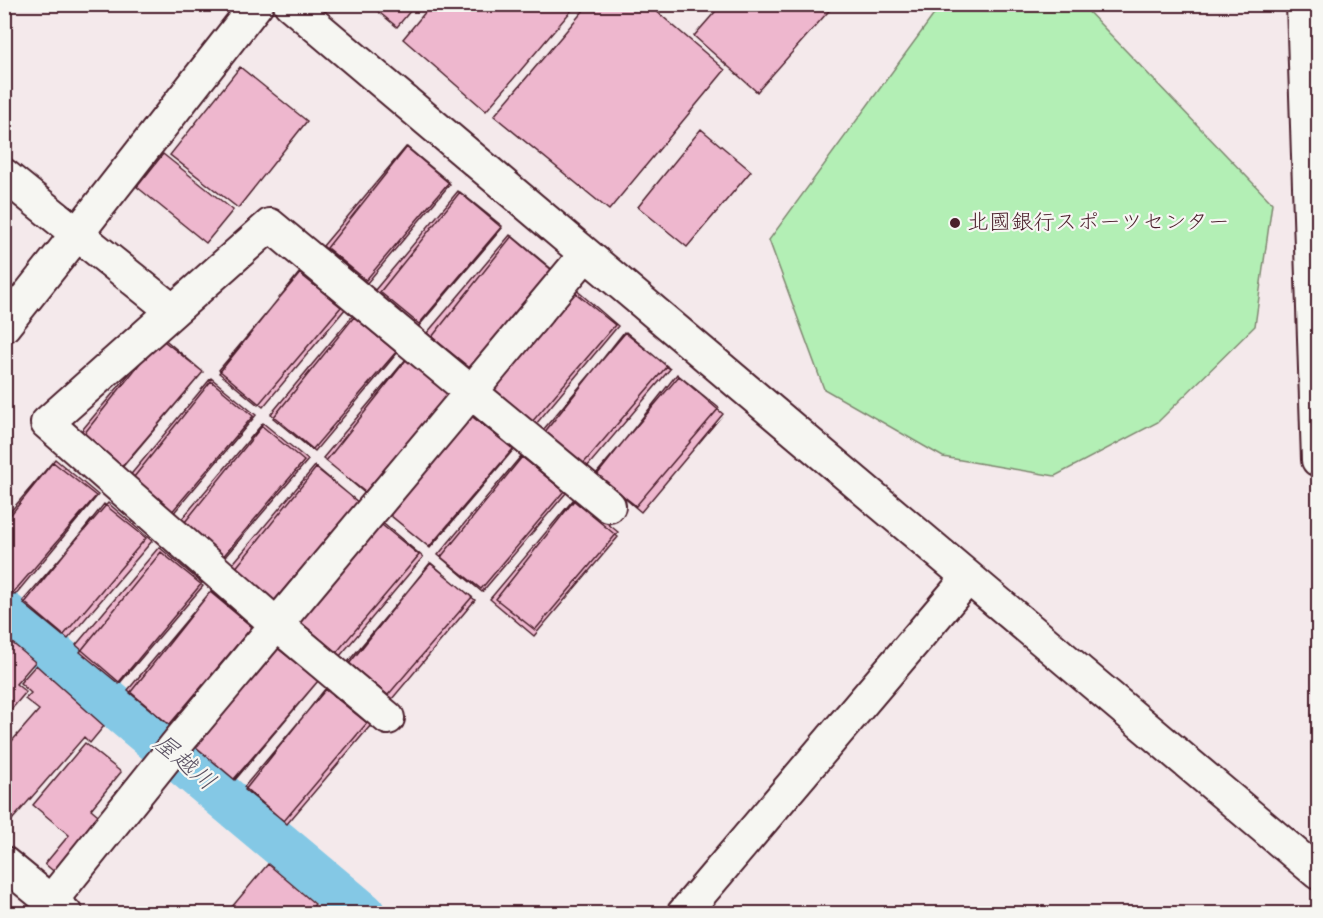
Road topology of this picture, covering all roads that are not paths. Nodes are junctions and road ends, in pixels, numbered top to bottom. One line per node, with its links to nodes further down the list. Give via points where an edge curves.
1 (258, 4): 5 (street)
2 (290, 4): 6 (street)
3 (1308, 11): 10 (street)
4 (10, 191): 5 (street)
5 (77, 234): 7 (street); 8 (street)
6 (585, 255): 9 (street); 13 (street)
7 (173, 311): 9 (street, via 270,225); 14 (street, via 47,423)
8 (4, 326)
9 (471, 392): 12 (street); 14 (street)
10 (1318, 448): 11 (street)
11 (1318, 460)
12 (609, 506)
13 (968, 578): 17 (street); 19 (street)
14 (276, 624): 15 (street); 18 (street)
15 (388, 718)
16 (4, 863): 18 (street)
17 (1318, 873)
18 (47, 906)
19 (683, 914)

